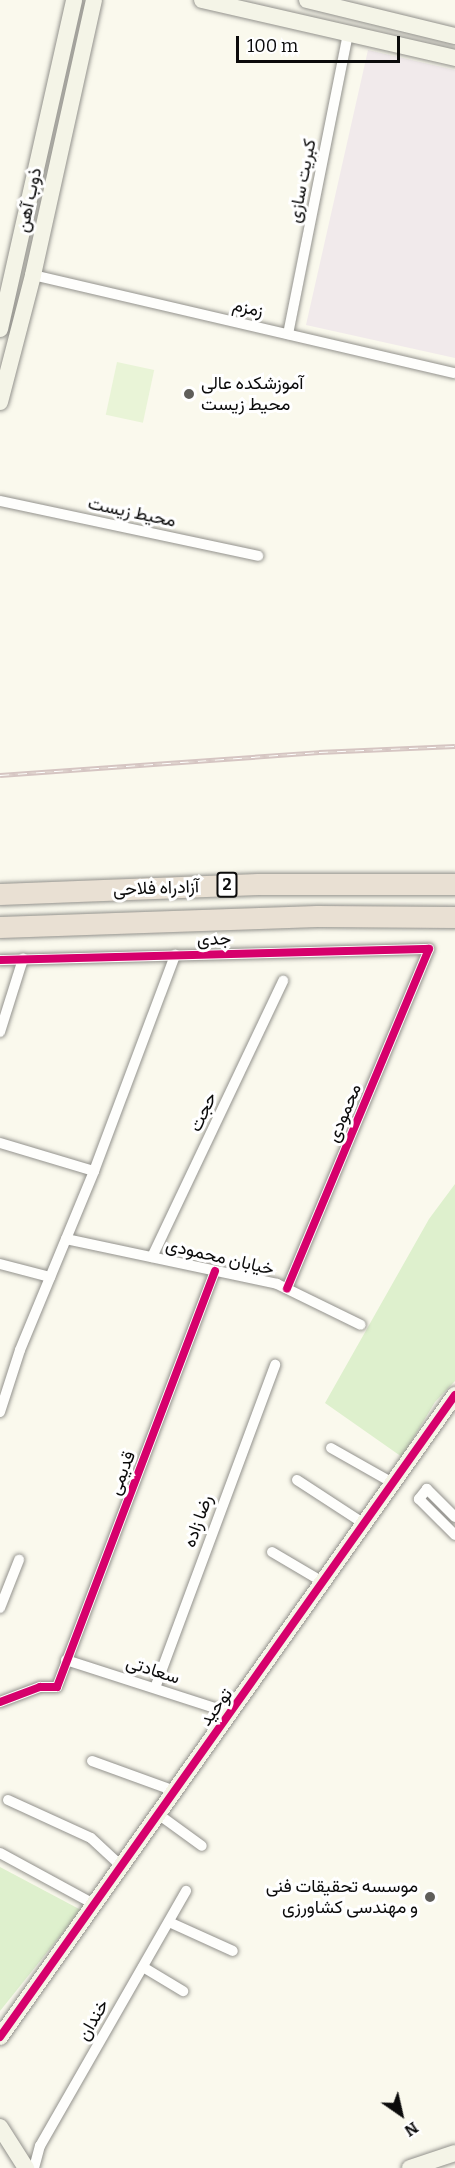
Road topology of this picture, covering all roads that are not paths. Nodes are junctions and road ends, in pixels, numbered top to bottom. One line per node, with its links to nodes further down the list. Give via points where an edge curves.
1 (202, 0): 5 (main road)
2 (300, 0): 5 (main road)
3 (308, 0): 7 (main road)
4 (86, 1): 9 (main road, ذوب آهن); 10 (main road, ذوب آهن)
5 (294, 20): 6 (main road)
6 (348, 34): 8 (main road); 12 (street, کبریت سازی)
7 (455, 36)
8 (455, 58)
9 (7, 271): 11 (main road, ذوب آهن)
10 (33, 275): 12 (street, زمزم); 14 (main road, ذوب آهن)
11 (0, 329)
12 (288, 334): 13 (street, زمزم)
13 (455, 373)
14 (0, 402)
15 (0, 501): 16 (street, محیط زیست)
16 (258, 556)
17 (455, 884): 18 (highway, آزادراه فلاحی / 2, via 258,884)
18 (0, 894)
19 (455, 917): 20 (highway, آزادراه فلاحی / 2, via 317,916)
20 (0, 927)
21 (429, 949): 22 (street, جدی); 34 (street, محمودی)
22 (175, 955): 23 (street, جدی); 28 (street)
23 (23, 959): 24 (street, جدی); 26 (street)
24 (0, 960)
25 (283, 981): 30 (street, حجت)
26 (0, 1032)
27 (0, 1143): 28 (street)
28 (94, 1171): 29 (street)
29 (66, 1239): 30 (street, خیابان محمودی); 33 (street)
30 (152, 1257): 32 (street, خیابان محمودی)
31 (0, 1263): 33 (street)
32 (215, 1271): 34 (street, خیابان محمودی); 49 (street, قدیمی)
33 (50, 1277): 38 (street)
34 (287, 1288): 35 (street, خیابان محمودی)
35 (361, 1325)
36 (275, 1365): 50 (street, رضا زاده)
37 (455, 1395): 41 (main road, توحید)
38 (0, 1412)
39 (331, 1448): 41 (street)
40 (297, 1480): 43 (street)
41 (391, 1482): 43 (main road, توحید)
42 (455, 1517): 44 (street, via 427,1489 419,1499)
43 (363, 1523): 47 (main road, توحید)
44 (455, 1535)
45 (272, 1552): 47 (street)
46 (19, 1560): 48 (street)
47 (323, 1582): 52 (main road, توحید)
48 (0, 1608)
49 (66, 1660): 50 (street, سعادتی); 51 (street, قدیمی, via 57,1687 40,1687)
50 (155, 1688): 52 (street, سعادتی)
51 (0, 1702)
52 (230, 1713): 54 (main road, توحید)
53 (92, 1761): 54 (street)
54 (175, 1791): 56 (main road, توحید)
55 (8, 1800): 59 (street, via 91,1838)
56 (158, 1814): 57 (street); 59 (main road, توحید)
57 (202, 1846)
58 (0, 1853): 61 (street)
59 (121, 1866): 61 (main road, توحید)
60 (186, 1891): 62 (street, خندان)
61 (94, 1904): 66 (main road, توحید)
62 (169, 1922): 63 (street); 64 (street, خندان)
63 (233, 1951)
64 (143, 1967): 65 (street); 70 (street, خندان, via 40,2146)
65 (183, 1991)
66 (0, 2037)
67 (0, 2127): 69 (main road)
68 (455, 2153): 71 (main road)
69 (26, 2168)
70 (34, 2168)
71 (410, 2168)

